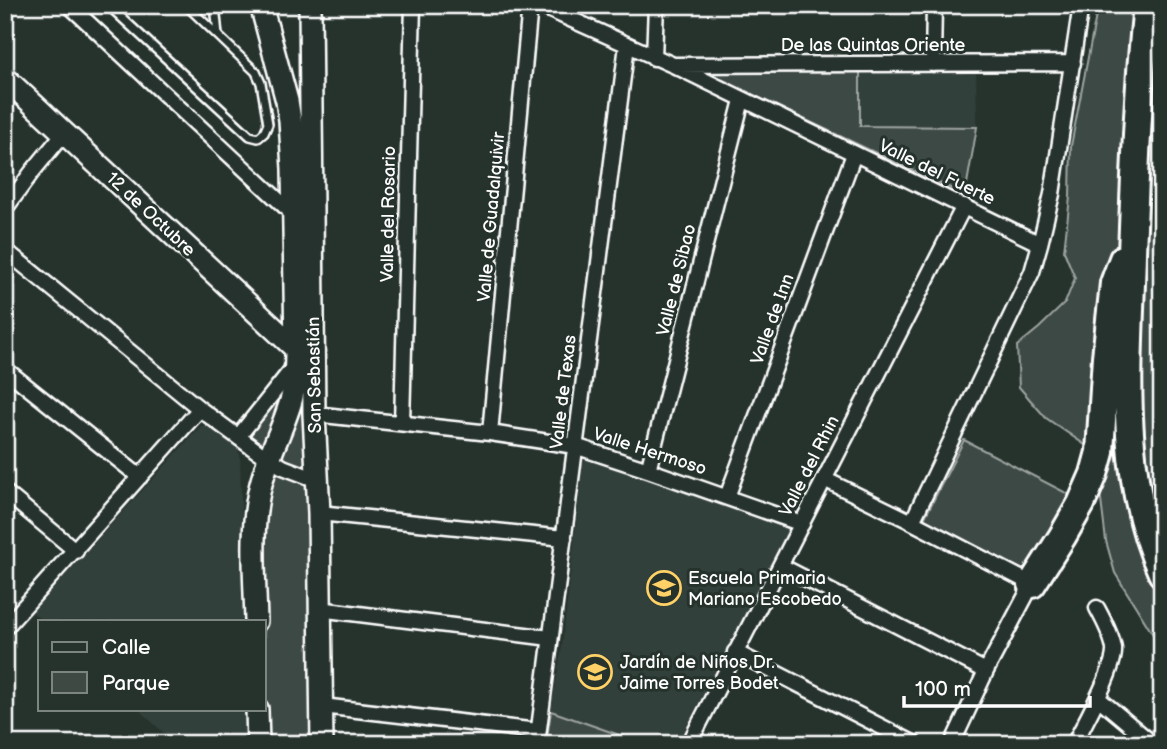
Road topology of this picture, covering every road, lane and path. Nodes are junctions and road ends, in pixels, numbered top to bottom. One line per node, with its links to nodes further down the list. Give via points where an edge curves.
1 (69, 5): 26 (street)
2 (108, 5): 14 (lane, via 250,136 258,138 268,124 261,83 256,72)
3 (186, 5): 14 (lane)
4 (215, 5): 14 (lane)
5 (261, 5): 26 (main road, San Sebastián, via 287,101)
6 (310, 5): 33 (main road, San Sebastián)
7 (413, 5): 34 (street, Valle del Rosario)
8 (530, 5): 35 (street, Valle de Guadalquivir)
9 (539, 5): 15 (street, Valle del Fuerte)
10 (656, 5): 16 (street)
11 (934, 5): 18 (street)
12 (1081, 5): 17 (street)
13 (1147, 5): 27 (highway)
14 (218, 35)
15 (626, 45): 16 (street, Valle del Fuerte); 37 (street, Valle de Texas)
16 (654, 58): 19 (street, Valle del Fuerte)
17 (1073, 62): 18 (street, De las Quintas Oriente); 28 (street)
18 (933, 64): 19 (street, De las Quintas Oriente)
19 (673, 65): 21 (street, Valle del Fuerte)
20 (5, 78): 22 (main road, 12 de Octubre)
21 (742, 100): 23 (street, Valle del Fuerte); 39 (street, Valle de Sibao)
22 (64, 133): 25 (street); 30 (main road, 12 de Octubre)
23 (854, 154): 24 (street, Valle del Fuerte); 44 (street, Valle de Inn)
24 (964, 206): 28 (street, Valle del Fuerte); 41 (street, Valle del Rhin)
25 (5, 209)
26 (293, 214): 30 (main road, San Sebastián)
27 (1133, 223): 51 (highway, via 1130,448 1143,523); 52 (highway, via 1114,283 1100,452 1094,474)
28 (1040, 244): 46 (street, via 1032,272)
29 (5, 250): 32 (street)
30 (296, 356): 36 (street); 38 (main road, San Sebastián, via 295,384)
31 (5, 369): 40 (street)
32 (200, 409): 36 (street); 40 (street)
33 (314, 414): 34 (street, Valle Hermoso); 42 (main road, San Sebastián)
34 (402, 423): 35 (street, Valle Hermoso)
35 (490, 433): 37 (street, Valle Hermoso)
36 (238, 437): 38 (street)
37 (575, 446): 39 (street, Valle Hermoso); 48 (street, Valle de Texas)
38 (269, 459): 42 (street); 55 (main road, San Sebastián, via 256,515)
39 (648, 470): 44 (street, Valle Hermoso)
40 (140, 477): 49 (street)
41 (824, 479): 46 (street); 47 (street, Valle del Rhin)
42 (317, 480): 45 (main road, San Sebastián)
43 (5, 492): 49 (street)
44 (727, 497): 47 (street, Valle Hermoso)
45 (319, 513): 48 (street); 54 (main road, San Sebastián)
46 (912, 522): 52 (street)
47 (802, 524): 50 (street, Valle del Rhin)
48 (564, 538): 57 (street, Valle de Texas)
49 (76, 551): 56 (street)
50 (780, 566): 58 (street, Valle del Rhin); 59 (street)
51 (1162, 573)
52 (1032, 584): 59 (street)
53 (1097, 608): 60 (street, via 1114,649)
54 (319, 609): 57 (street); 61 (main road, San Sebastián)
55 (256, 620)
56 (5, 628)
57 (550, 638): 63 (street, Valle de Texas)
58 (735, 652): 64 (street, Valle del Rhin); 67 (street)
59 (986, 671): 68 (street)
60 (1098, 698): 69 (street); 70 (street)
61 (322, 706): 63 (street); 66 (main road, San Sebastián)
62 (257, 710): 65 (main road)
63 (538, 737)
64 (695, 742)
65 (258, 744)
66 (322, 744)
67 (915, 744)
68 (952, 744)
69 (1074, 744)
70 (1153, 744)

